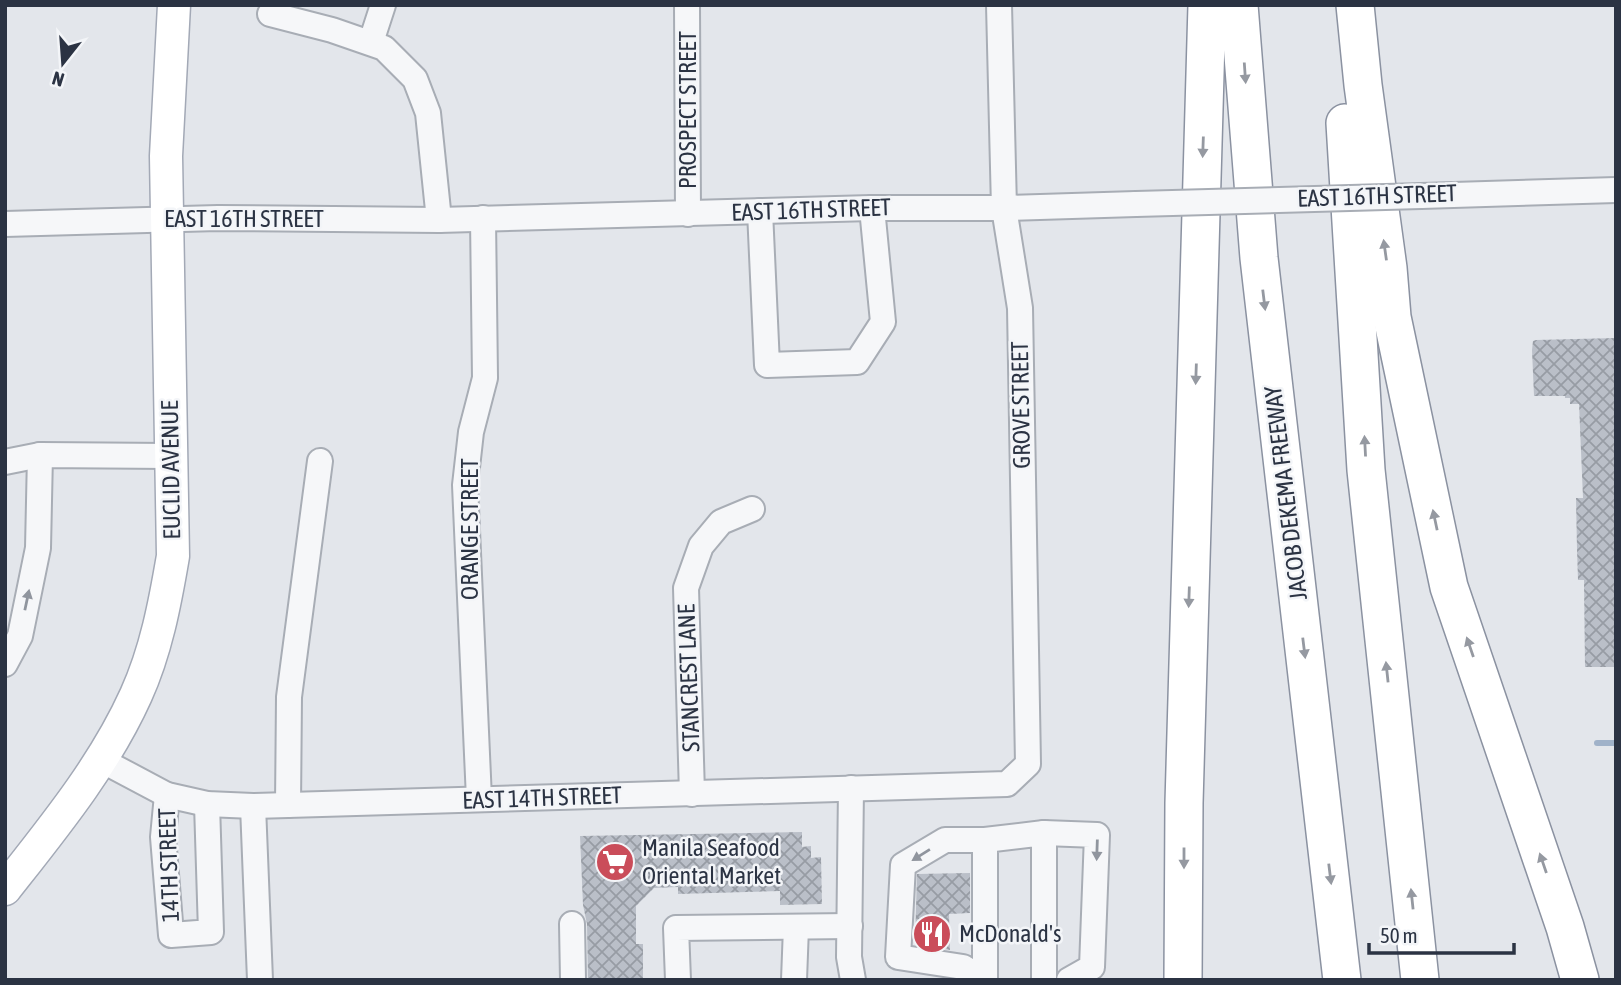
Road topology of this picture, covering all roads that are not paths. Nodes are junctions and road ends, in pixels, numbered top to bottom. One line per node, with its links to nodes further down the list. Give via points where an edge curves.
1 (174, 5): 17 (main road, EUCLID AVENUE, via 166,156)
2 (383, 5): 10 (street)
3 (687, 5): 15 (street, PROSPECT STREET)
4 (999, 5): 13 (street, GROVE STREET)
5 (1207, 5): 51 (highway, one-way to 51)
6 (1240, 5): 43 (highway, JACOB DEKEMA FREEWAY, one-way to 43, via 1259,258)
7 (1338, 5): 41 (highway, one-way to 7, via 1366,470)
8 (1355, 5): 52 (highway, one-way to 8, via 1449,587 1392,317)
9 (270, 14): 10 (street)
10 (371, 42): 18 (street, via 384,48 415,79 428,113)
11 (1616, 190): 13 (street, EAST 16TH STREET, bridge)
12 (872, 208): 13 (street, EAST 16TH STREET); 14 (street, EAST 16TH STREET); 14 (street, via 883,322 857,362 767,365)
13 (1004, 208): 27 (street, GROVE STREET, via 1020,308 1028,764 1007,784)
14 (760, 211): 15 (street, EAST 16TH STREET)
15 (688, 214): 16 (street, EAST 16TH STREET)
16 (483, 218): 18 (street, EAST 16TH STREET); 31 (street, ORANGE STREET, via 485,378 471,432 466,485)
17 (169, 219): 18 (street, EAST 16TH STREET); 19 (street, EAST 16TH STREET); 21 (main road, EUCLID AVENUE)
18 (439, 220)
19 (5, 224)
20 (40, 455): 21 (street); 23 (street); 25 (street, one-way to 20, via 20,636 38,548)
21 (170, 456): 26 (main road, EUCLID AVENUE, via 173,556 163,617 136,694)
22 (320, 461): 33 (street, via 289,697)
23 (5, 462)
24 (752, 509): 29 (street, STANCREST LANE, via 721,522 701,546 685,588)
25 (5, 664)
26 (101, 760): 30 (street, EAST 14TH STREET); 37 (main road, EUCLID AVENUE)
27 (993, 785): 28 (street, EAST 14TH STREET)
28 (851, 788): 29 (street, EAST 14TH STREET); 39 (street)
29 (692, 794): 31 (street, EAST 14TH STREET)
30 (167, 795): 32 (street, EAST 14TH STREET); 32 (street, 14TH STREET, via 163,837 171,935 211,932)
31 (479, 799): 33 (street, EAST 14TH STREET)
32 (207, 804): 34 (street, EAST 14TH STREET)
33 (288, 805): 34 (street, EAST 14TH STREET)
34 (253, 806): 44 (street)
35 (1044, 833): 36 (street); 49 (street); 50 (street, one-way to 50, via 1097,835 1092,967)
36 (985, 839): 42 (street); 42 (street, one-way to 42, via 946,839 903,866 898,957 963,967)
37 (5, 889)
38 (572, 925): 45 (street)
39 (850, 926): 40 (street); 48 (street)
40 (796, 927): 46 (street, via 676,928); 47 (street)
41 (1420, 973)
42 (984, 979)
43 (1342, 979)
44 (260, 980)
45 (573, 980)
46 (678, 980)
47 (794, 980)
48 (853, 980)
49 (1044, 980)
50 (1069, 980)
51 (1183, 980)
52 (1580, 980)

